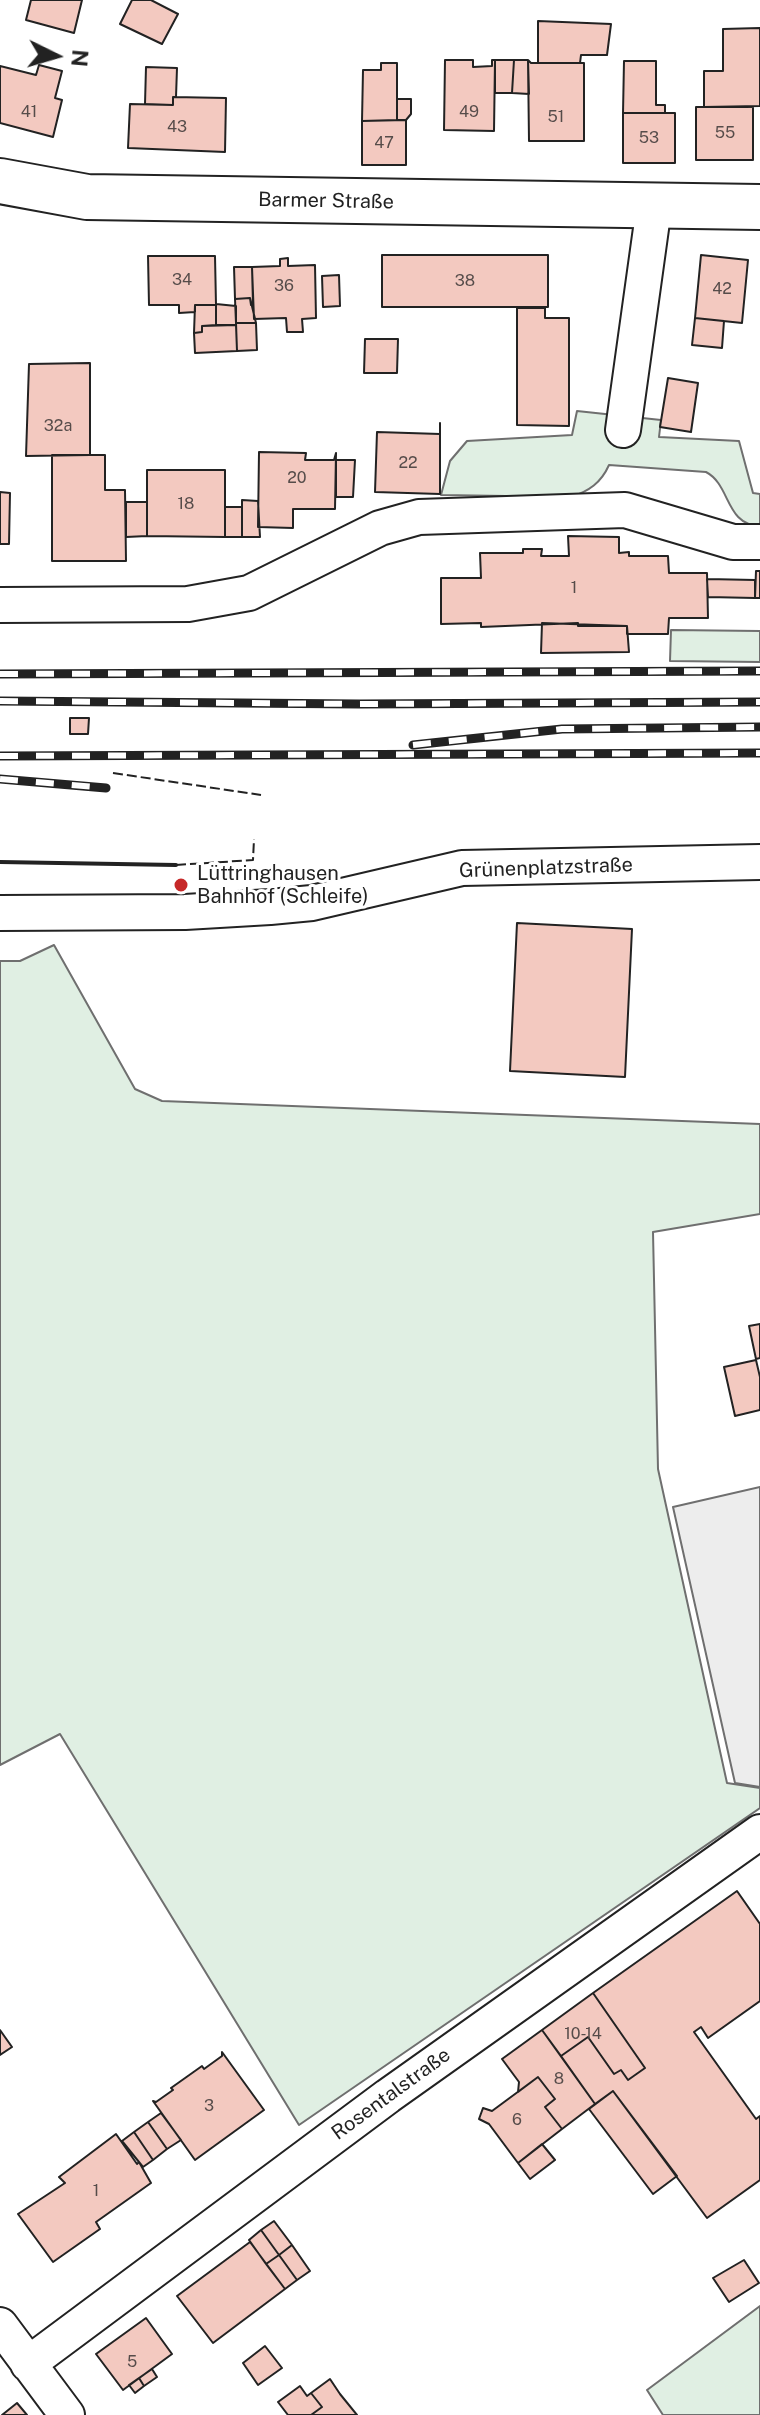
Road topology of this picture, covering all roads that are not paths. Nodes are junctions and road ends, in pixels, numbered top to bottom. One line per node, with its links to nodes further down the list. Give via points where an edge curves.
1 (0, 181): 2 (main road, Barmer Straße, via 87,197)
2 (654, 207): 3 (main road, Barmer Straße); 4 (street)
3 (760, 207)
4 (623, 430)
5 (760, 542): 6 (street, via 733,542 625,510 419,517 380,528 249,593 188,604)
6 (0, 605)
7 (760, 862): 8 (street, Grünenplatzstraße, via 462,868 312,903 185,912)
8 (0, 913)
9 (760, 1832): 11 (street, Rosentalstraße, via 388,2096)
10 (0, 2325): 11 (street)
11 (28, 2364): 12 (street)
12 (67, 2415)

